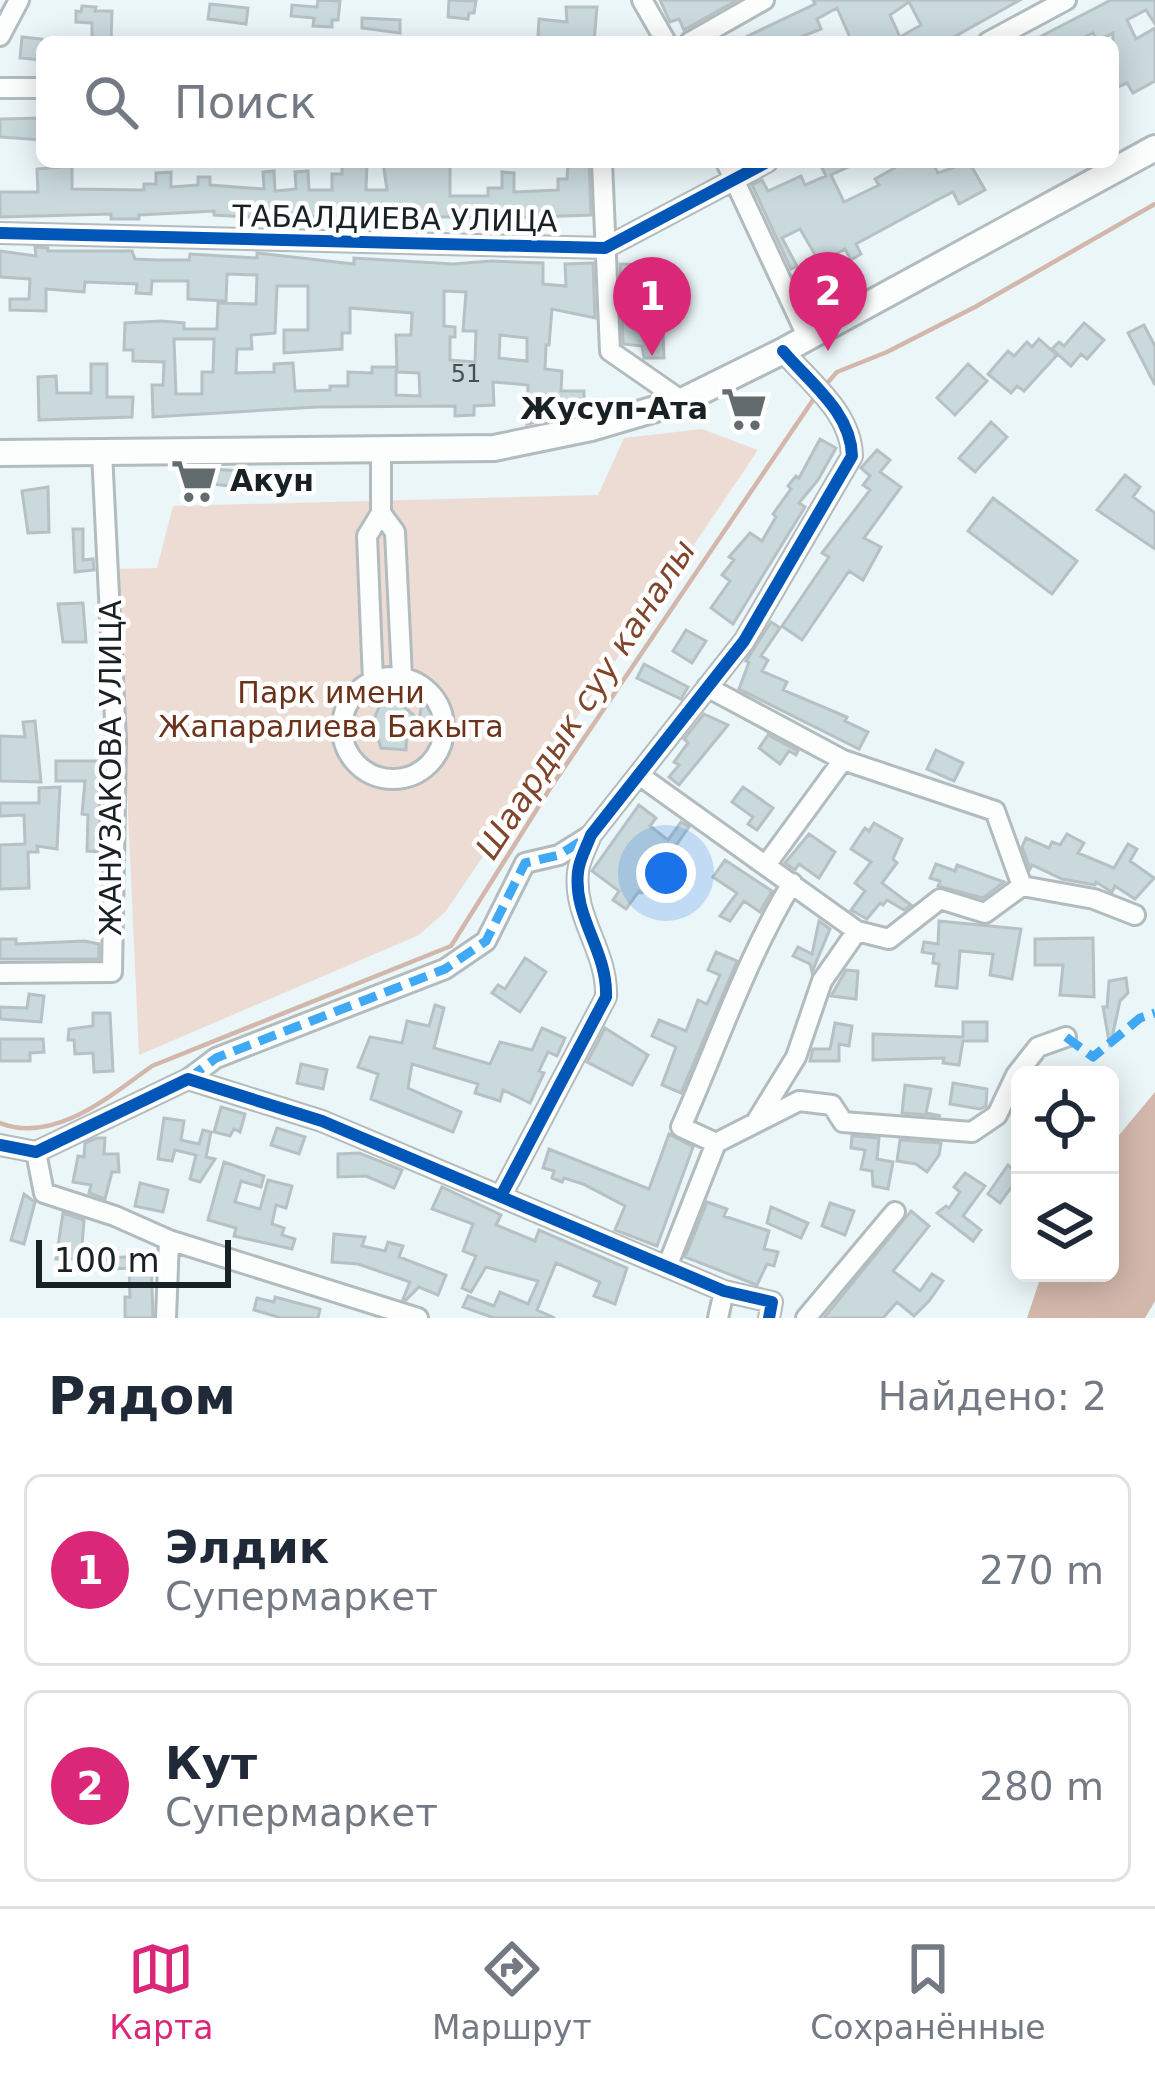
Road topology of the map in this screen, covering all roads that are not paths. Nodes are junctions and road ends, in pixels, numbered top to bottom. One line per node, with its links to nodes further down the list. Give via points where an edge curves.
1 (20, 0): 5 (street)
2 (642, 0): 6 (street)
3 (764, 0): 7 (street)
4 (1066, 0): 8 (street)
5 (0, 36)
6 (663, 36)
7 (701, 36)
8 (999, 36)
9 (0, 88): 10 (street)
10 (36, 88)
11 (1155, 148): 14 (main road)
12 (602, 168): 17 (street)
13 (1118, 168): 18 (main road)
14 (1119, 168)
15 (730, 171): 17 (street, ТАБАЛДИЕВА УЛИЦА); 18 (street)
16 (0, 233): 17 (street, ТАБАЛДИЕВА УЛИЦА)
17 (604, 248): 20 (street, via 610,350)
18 (808, 338): 19 (main road)
19 (783, 351): 20 (main road); 27 (street, via 851,438 852,456 744,641)
20 (682, 401): 21 (main road, via 494,448)
21 (381, 451): 22 (main road); 24 (street)
22 (102, 452): 23 (main road); 36 (street, ЖАНУЗАКОВА УЛИЦА, via 116,740 112,972)
23 (0, 453)
24 (381, 513): 25 (street, via 395,532); 26 (street, via 367,536)
25 (402, 677): 26 (street); 26 (street, via 428,690 445,730 426,768 399,780 358,766 343,742 350,699)
26 (373, 681)
27 (707, 687): 28 (street); 29 (street)
28 (844, 760): 31 (street); 33 (street, via 994,811)
29 (639, 775): 30 (street); 31 (street)
30 (591, 835): 38 (street, via 560,856 525,862 486,941 445,969 216,1058); 43 (street, via 578,871 583,918 607,971 605,997)
31 (766, 865): 32 (street)
32 (791, 883): 35 (street); 40 (street, via 758,938 681,1127)
33 (1022, 886): 34 (street); 35 (street, via 986,913 940,899 889,939)
34 (1135, 914)
35 (856, 932): 39 (street, via 822,981 796,1057)
36 (0, 973)
37 (1066, 1037): 39 (street, via 1038,1046 997,1115 972,1132 843,1122 832,1105 800,1101)
38 (188, 1079): 42 (street); 43 (street, via 322,1120)
39 (755, 1123): 40 (street)
40 (716, 1143): 46 (street)
41 (0, 1145): 42 (street)
42 (36, 1152): 45 (street, via 44,1193)
43 (502, 1194): 46 (street)
44 (896, 1212): 52 (street)
45 (169, 1240): 48 (street); 49 (street)
46 (667, 1267): 47 (street)
47 (724, 1291): 50 (street); 51 (street, via 772,1302)
48 (166, 1318)
49 (418, 1318)
50 (718, 1318)
51 (769, 1318)
52 (806, 1318)

